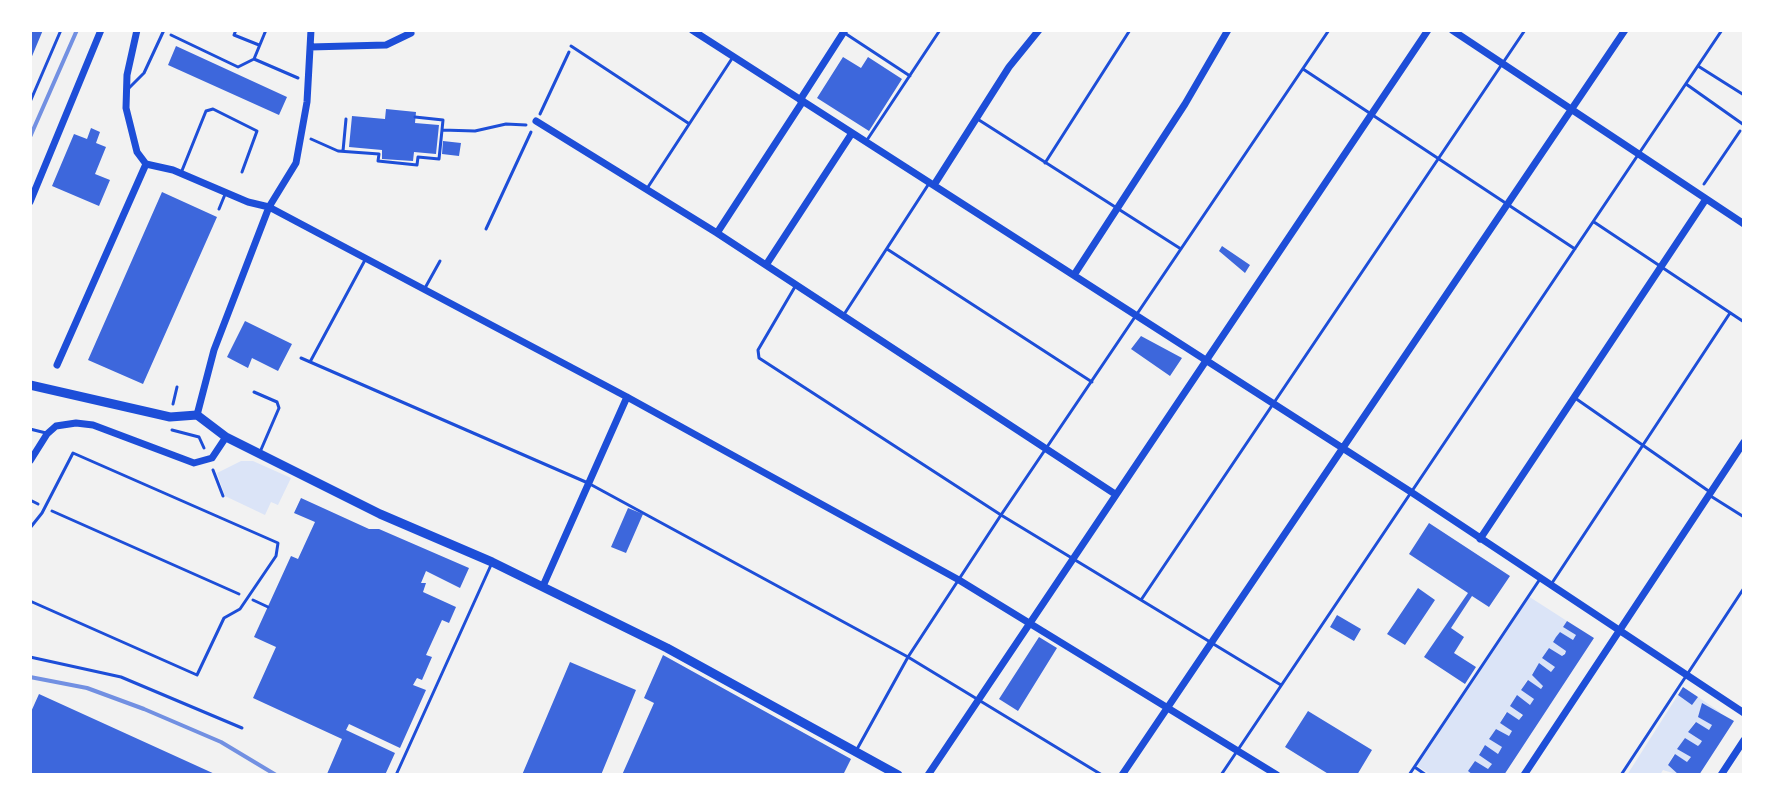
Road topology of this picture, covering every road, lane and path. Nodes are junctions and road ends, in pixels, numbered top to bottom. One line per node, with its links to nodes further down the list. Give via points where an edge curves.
1 (61, 30): 35 (lane)
2 (101, 30): 60 (street)
3 (137, 30): 32 (street)
4 (236, 30): 21 (path, via 234,35)
5 (266, 30): 21 (path)
6 (311, 30): 23 (street)
7 (692, 30): 24 (street)
8 (940, 30): 29 (lane)
9 (1039, 30): 40 (street)
10 (1130, 30): 51 (lane)
11 (1228, 30): 63 (street)
12 (1329, 30): 28 (lane)
13 (1428, 30): 37 (street)
14 (1452, 30): 26 (street)
15 (1525, 30): 26 (lane)
16 (1625, 30): 36 (street)
17 (1722, 30): 27 (lane)
18 (163, 31): 25 (path, via 238,67); 32 (lane, via 144,73)
19 (843, 31): 29 (lane); 34 (street)
20 (411, 33): 23 (street, via 386,45)
21 (259, 45): 25 (path)
22 (571, 46): 42 (lane)
23 (310, 47): 30 (street)
24 (733, 57): 34 (street); 42 (lane)
25 (254, 59): 30 (path)
26 (1503, 63): 36 (street); 50 (lane)
27 (1698, 66): 31 (lane); 33 (lane)
28 (1303, 69): 37 (lane); 69 (lane)
29 (910, 76): 47 (lane)
30 (308, 83): 46 (street)
31 (1686, 84): 43 (lane); 49 (lane)
32 (127, 91): 52 (street, via 131,132)
33 (1744, 95)
34 (801, 101): 45 (street); 67 (street)
35 (30, 102)
36 (1571, 110): 49 (street); 61 (street)
37 (1371, 115): 50 (lane); 83 (street)
38 (415, 117): 44 (path, via 443,120)
39 (346, 119): 48 (path)
40 (976, 119): 51 (lane); 55 (street)
41 (535, 124): 44 (path); 56 (street)
42 (689, 124): 56 (lane)
43 (1744, 125): 58 (path)
44 (442, 130): 48 (path, via 439,159 418,157 417,165)
45 (852, 133): 47 (street); 73 (street)
46 (300, 134): 48 (path); 62 (street, via 296,163)
47 (866, 142): 55 (street)
48 (343, 151)
49 (1638, 154): 58 (street); 65 (lane)
50 (1438, 159): 61 (lane); 91 (lane)
51 (1045, 163): 63 (lane)
52 (146, 164): 54 (street); 85 (street)
53 (242, 172): 54 (lane, via 257,131 213,109 206,111)
54 (181, 173): 57 (street)
55 (932, 184): 68 (lane); 75 (street)
56 (646, 190): 67 (street)
57 (226, 192): 62 (street); 64 (lane)
58 (1698, 194): 59 (street)
59 (1706, 199): 66 (street); 74 (street)
60 (30, 202)
61 (1506, 204): 70 (lane); 99 (street)
62 (269, 207): 71 (street); 92 (street, via 214,350)
63 (1117, 208): 69 (lane); 75 (street)
64 (219, 209)
65 (1593, 221): 70 (lane); 74 (lane)
66 (1744, 224)
67 (717, 233): 73 (street)
68 (887, 249): 79 (lane); 86 (lane)
69 (1181, 249): 80 (lane)
70 (1575, 249): 105 (lane)
71 (367, 256): 77 (street); 84 (lane)
72 (440, 261): 77 (lane)
73 (766, 265): 76 (street)
74 (1662, 268): 78 (lane); 90 (street)
75 (1074, 275): 80 (street)
76 (796, 285): 79 (street); 111 (lane, via 758,350 759,358)
77 (425, 288): 89 (street)
78 (1730, 313): 81 (lane); 98 (lane)
79 (843, 316): 100 (street)
80 (1137, 316): 83 (street); 86 (lane)
81 (1744, 322)
82 (301, 358): 84 (lane)
83 (1205, 360): 91 (street); 107 (street)
84 (310, 362): 104 (lane)
85 (57, 365)
86 (1092, 382): 100 (lane)
87 (30, 385): 92 (street, via 170,417)
88 (254, 392): 101 (lane, via 279,408)
89 (627, 397): 104 (street); 118 (street)
90 (1575, 398): 98 (lane); 114 (street)
91 (1273, 404): 99 (street); 123 (lane)
92 (197, 415): 96 (street)
93 (160, 427): 102 (path, via 199,437)
94 (30, 429): 95 (lane)
95 (47, 434): 102 (street, via 56,426 93,425 183,460); 103 (street)
96 (226, 437): 101 (street); 102 (street)
97 (1744, 442): 106 (street)
98 (1641, 446): 106 (lane); 119 (lane)
99 (1343, 449): 105 (street); 128 (street)
100 (1047, 450): 107 (street); 111 (lane)
101 (260, 452): 116 (street, via 380,514)
102 (209, 459): 108 (path)
103 (30, 461)
104 (588, 483): 120 (street); 130 (lane)
105 (1411, 492): 114 (street); 132 (lane)
106 (1710, 493): 112 (lane); 127 (street)
107 (1115, 494): 115 (street)
108 (223, 496)
109 (30, 500): 110 (path)
110 (45, 507): 113 (lane); 122 (path); 122 (lane, via 73,453 278,543 276,556)
111 (1001, 515): 115 (lane); 118 (lane)
112 (1744, 517)
113 (30, 528)
114 (1480, 539): 117 (street)
115 (1072, 558): 123 (lane); 126 (street)
116 (492, 562): 120 (street); 141 (lane)
117 (1540, 579): 119 (street); 140 (lane)
118 (959, 580): 126 (street); 130 (lane)
119 (1550, 585): 127 (street)
120 (543, 586): 139 (street)
121 (1744, 588): 131 (lane)
122 (247, 597): 124 (lane, via 235,614 224,618 201,672 192,675); 125 (path)
123 (1141, 600): 128 (lane)
124 (30, 601)
125 (268, 607)
126 (1029, 622): 133 (street); 134 (street)
127 (1619, 629): 131 (street); 150 (street)
128 (1213, 643): 132 (lane); 134 (street)
129 (30, 657): 136 (lane, via 121,677)
130 (908, 657): 133 (lane); 139 (lane)
131 (1687, 674): 135 (street); 151 (lane)
132 (1282, 686): 138 (lane)
133 (977, 699): 143 (street); 144 (lane)
134 (1169, 706): 138 (street); 145 (street)
135 (1744, 713)
136 (242, 728)
137 (1744, 740): 152 (street)
138 (1238, 750): 146 (lane); 147 (street)
139 (856, 751): 142 (street)
140 (1414, 767): 148 (lane); 149 (lane)
141 (396, 775)
142 (898, 775)
143 (928, 775)
144 (1102, 775)
145 (1122, 775)
146 (1221, 775)
147 (1277, 775)
148 (1409, 775)
149 (1426, 775)
150 (1524, 775)
151 (1621, 775)
152 (1721, 775)

